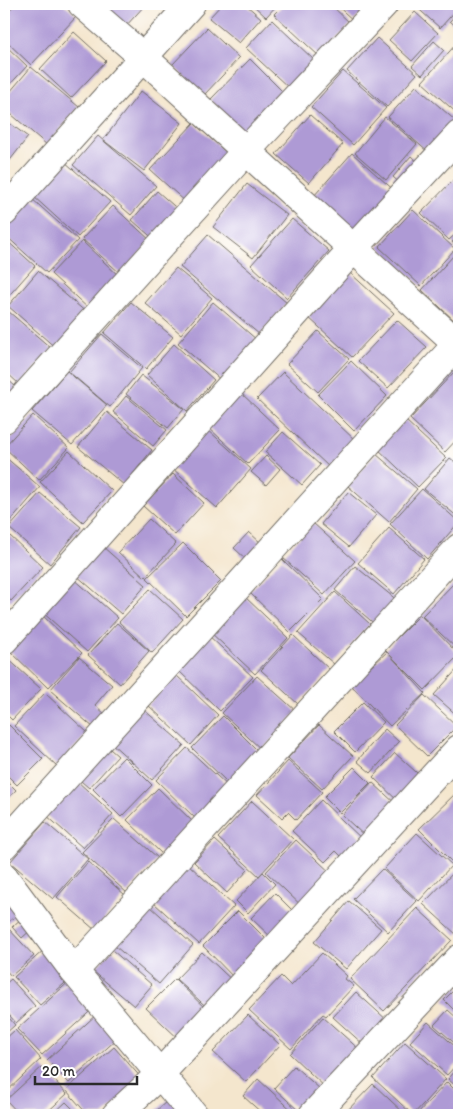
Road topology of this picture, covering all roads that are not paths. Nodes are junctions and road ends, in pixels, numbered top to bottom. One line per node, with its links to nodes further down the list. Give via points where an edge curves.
1 (82, 4): 4 (street)
2 (191, 4): 4 (street)
3 (384, 4): 6 (street)
4 (142, 56): 6 (street); 7 (street)
5 (459, 135): 8 (street)
6 (246, 151): 8 (street); 10 (street)
7 (4, 212)
8 (354, 248): 9 (street); 12 (street)
9 (459, 343): 14 (street)
10 (4, 419)
11 (459, 548): 17 (street)
12 (4, 640)
13 (459, 749): 18 (street)
14 (4, 845)
15 (4, 878): 17 (street)
16 (459, 959): 21 (street)
17 (74, 971): 18 (street)
18 (159, 1075): 19 (street); 20 (street)
19 (116, 1115)
20 (194, 1115)
21 (313, 1115)

